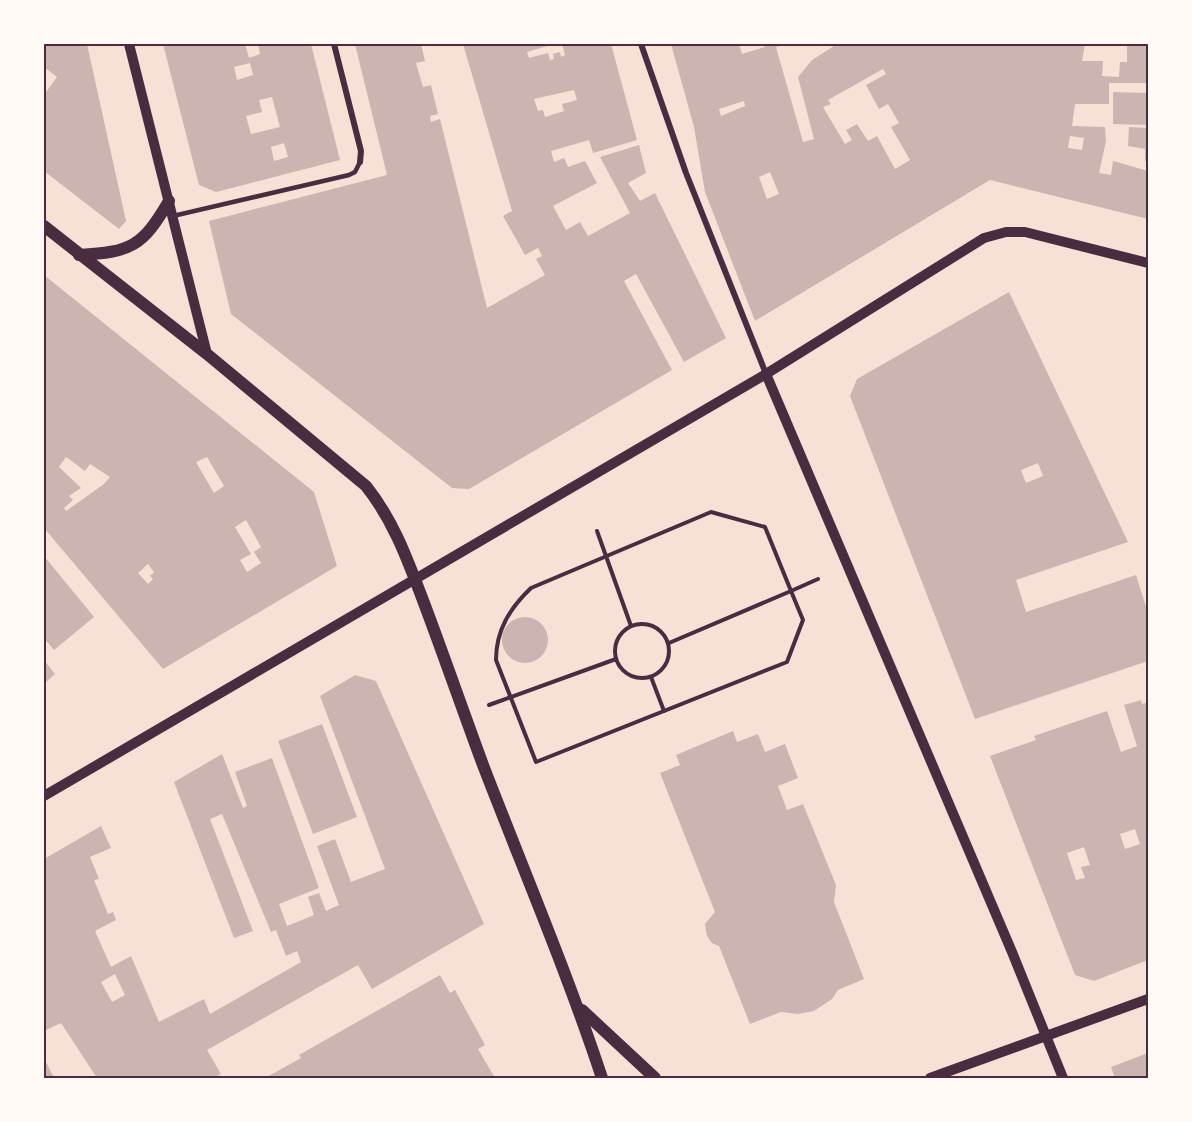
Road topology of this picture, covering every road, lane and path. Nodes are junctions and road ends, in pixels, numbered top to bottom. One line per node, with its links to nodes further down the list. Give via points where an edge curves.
1 (129, 44): 5 (street)
2 (334, 44): 4 (street, via 361,151)
3 (641, 44): 11 (street, via 686,173)
4 (360, 162): 6 (lane, via 349,175)
5 (169, 201): 6 (street); 8 (main road, via 147,234 131,247)
6 (173, 216): 10 (street)
7 (44, 226): 8 (main road)
8 (79, 255): 10 (main road)
9 (1149, 263): 11 (street, via 1024,232 984,238)
10 (207, 354): 14 (main road, via 366,486 397,532)
11 (766, 374): 14 (street); 27 (street)
12 (597, 531): 13 (path)
13 (607, 556): 16 (path, via 711,512 765,526); 17 (path); 21 (path, via 531,588 518,600 496,642 496,660)
14 (415, 578): 24 (street); 26 (main road, via 483,765)
15 (818, 579): 16 (path)
16 (791, 591): 18 (path); 23 (path, via 803,620 787,662)
17 (631, 626): 18 (path, via 651,625); 19 (path, via 616,642)
18 (669, 643): 20 (path, via 667,664)
19 (616, 659): 20 (path, via 630,675); 21 (path)
20 (651, 677): 23 (path)
21 (510, 697): 22 (path); 23 (path, via 536,762)
22 (488, 705)
23 (664, 711)
24 (44, 796)
25 (1149, 999): 27 (street)
26 (579, 1007): 28 (main road); 29 (main road)
27 (1047, 1037): 30 (street); 31 (street)
28 (602, 1078)
29 (655, 1078)
30 (930, 1078)
31 (1063, 1078)

